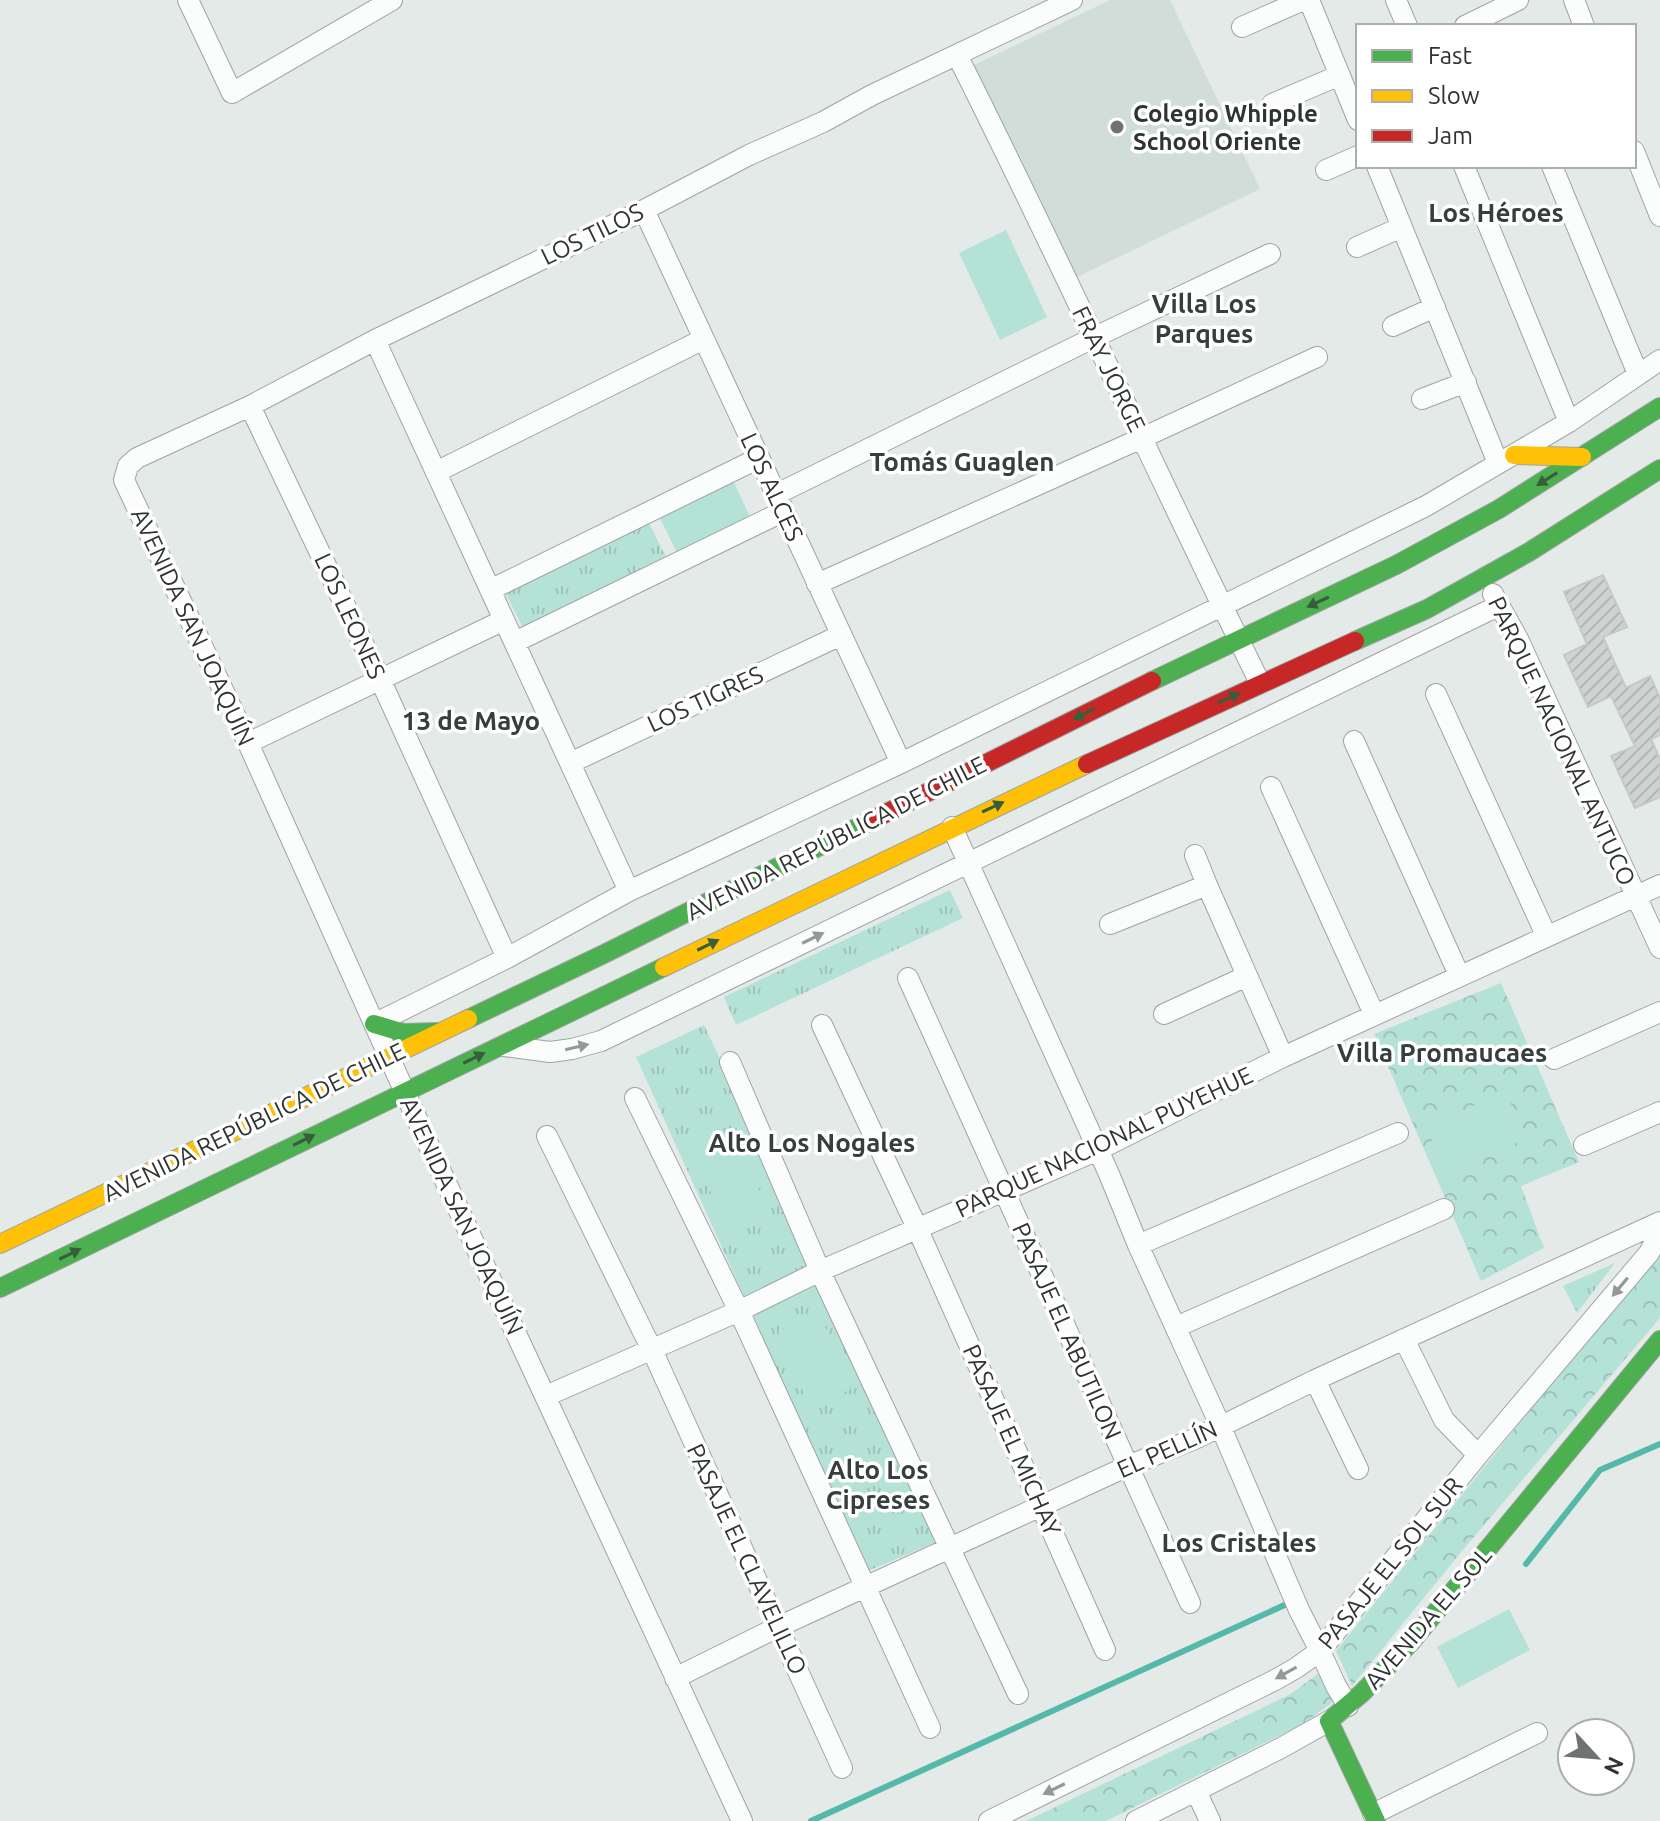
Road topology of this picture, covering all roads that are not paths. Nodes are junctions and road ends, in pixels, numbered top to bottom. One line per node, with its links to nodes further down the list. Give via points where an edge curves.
1 (188, 0): 2 (street, via 232,93)
2 (392, 0)
3 (1072, 0): 14 (street, LOS TILOS)
4 (1303, 0): 13 (street)
5 (1309, 0): 15 (street)
6 (1396, 0): 10 (street)
7 (1518, 0): 9 (street)
8 (1574, 0): 12 (street)
9 (1489, 13): 11 (street)
10 (1406, 24)
11 (1469, 24)
12 (1583, 24)
13 (1242, 27)
14 (957, 55): 24 (street, LOS TILOS); 31 (street, FRAY JORGE)
15 (1347, 79): 16 (street); 17 (street)
16 (1272, 104)
17 (1356, 113)
18 (1636, 156): 25 (street)
19 (1356, 157): 23 (street)
20 (1378, 168): 26 (street)
21 (1465, 168): 41 (street)
22 (1553, 168): 36 (street)
23 (1326, 170)
24 (644, 210): 32 (street, LOS ALCES); 33 (street, LOS TILOS)
25 (1660, 216)
26 (1402, 227): 27 (street); 29 (street)
27 (1357, 247)
28 (1270, 254): 31 (street)
29 (1435, 307): 30 (street); 37 (street)
30 (1393, 326)
31 (1093, 338): 42 (street, FRAY JORGE); 49 (street)
32 (704, 339): 44 (street, LOS ALCES); 47 (street)
33 (375, 340): 39 (street, LOS TILOS); 47 (street)
34 (1317, 357): 42 (street)
35 (1660, 360): 36 (street, AVENIDA REPÚBLICA DE CHILE)
36 (1638, 374): 41 (street, AVENIDA REPÚBLICA DE CHILE)
37 (1466, 382): 38 (street); 45 (street)
38 (1422, 399)
39 (250, 406): 48 (street, LOS TILOS, via 137,458); 59 (street, LOS LEONES)
40 (1660, 407): 43 (main road, AVENIDA REPÚBLICA DE CHILE)
41 (1569, 422): 45 (street, AVENIDA REPÚBLICA DE CHILE)
42 (1142, 438): 51 (street); 54 (street, FRAY JORGE)
43 (1582, 457): 45 (main road); 57 (main road, AVENIDA REPÚBLICA DE CHILE, one-way to 57, via 1396,565)
44 (759, 458): 49 (street, LOS ALCES); 52 (street)
45 (1506, 459): 54 (street, AVENIDA REPÚBLICA DE CHILE, via 1426,506)
46 (1660, 469): 50 (main road, AVENIDA REPÚBLICA DE CHILE)
47 (436, 472): 52 (street)
48 (124, 480): 63 (street, AVENIDA SAN JOAQUÍN)
49 (780, 503): 51 (street, LOS ALCES); 58 (street)
50 (1485, 577): 53 (street, PARQUE NACIONAL ANTUCO); 60 (main road, AVENIDA REPÚBLICA DE CHILE, via 1427,609)
51 (817, 584): 56 (street, LOS ALCES)
52 (490, 590): 55 (street)
53 (1498, 606): 69 (street); 73 (street, PARQUE NACIONAL ANTUCO)
54 (1222, 607): 57 (street, FRAY JORGE); 65 (street, AVENIDA REPÚBLICA DE CHILE)
55 (504, 620): 58 (street); 59 (street)
56 (841, 635): 64 (street, LOS TIGRES); 65 (street, LOS ALCES)
57 (1238, 640): 60 (street, FRAY JORGE); 86 (main road, AVENIDA REPÚBLICA DE CHILE, one-way to 86)
58 (515, 642): 64 (street)
59 (380, 679): 63 (street); 77 (street, LOS LEONES)
60 (1260, 683): 67 (main road, AVENIDA REPÚBLICA DE CHILE, one-way to 60)
61 (1436, 694): 75 (street)
62 (1354, 741): 78 (street)
63 (248, 743): 84 (street, AVENIDA SAN JOAQUÍN)
64 (570, 763): 72 (street)
65 (901, 763): 72 (street, AVENIDA REPÚBLICA DE CHILE)
66 (1271, 787): 83 (street)
67 (952, 827): 69 (street); 87 (main road, AVENIDA REPÚBLICA DE CHILE, one-way to 67)
68 (1195, 855): 70 (street)
69 (968, 864): 87 (street, one-way to 69, via 550,1052 601,1041); 98 (street)
70 (1207, 885): 74 (street); 79 (street)
71 (1660, 885): 73 (street, PARQUE NACIONAL PUYEHUE)
72 (629, 891): 77 (street, AVENIDA REPÚBLICA DE CHILE)
73 (1635, 895): 75 (street, PARQUE NACIONAL PUYEHUE); 76 (street, PARQUE NACIONAL ANTUCO)
74 (1110, 924)
75 (1546, 935): 78 (street, PARQUE NACIONAL PUYEHUE)
76 (1660, 948)
77 (507, 958): 84 (street, AVENIDA REPÚBLICA DE CHILE)
78 (1459, 975): 83 (street, PARQUE NACIONAL PUYEHUE)
79 (1247, 976): 82 (street); 89 (street)
80 (908, 978): 99 (street, PASAJE EL ABUTILON)
81 (1660, 1012): 90 (street)
82 (1164, 1014)
83 (1374, 1014): 89 (street, PARQUE NACIONAL PUYEHUE)
84 (374, 1024): 86 (main road, via 404,1033); 88 (street, AVENIDA SAN JOAQUÍN)
85 (822, 1025): 102 (street, PASAJE EL MICHAY)
86 (444, 1031): 88 (main road, AVENIDA REPÚBLICA DE CHILE)
87 (500, 1045): 92 (main road, AVENIDA REPÚBLICA DE CHILE, one-way to 87)
88 (390, 1057): 92 (street, AVENIDA SAN JOAQUÍN); 103 (main road, AVENIDA REPÚBLICA DE CHILE)
89 (1283, 1057): 98 (street, PARQUE NACIONAL PUYEHUE)
90 (1554, 1059)
91 (730, 1062): 105 (street)
92 (404, 1092): 106 (main road, AVENIDA REPÚBLICA DE CHILE, one-way to 92); 113 (street, AVENIDA SAN JOAQUÍN)
93 (635, 1098): 107 (street)
94 (1660, 1112): 97 (street)
95 (1398, 1133): 104 (street)
96 (547, 1136): 111 (street, PASAJE EL CLAVELILLO)
97 (1584, 1145)
98 (1098, 1150): 99 (street, PARQUE NACIONAL PUYEHUE); 104 (street)
99 (1004, 1191): 102 (street, PARQUE NACIONAL PUYEHUE); 116 (street, PASAJE EL ABUTILON)
100 (1444, 1209): 108 (street)
101 (1660, 1222): 109 (street, EL PELLÍN); 115 (street, PASAJE EL SOL SUR, one-way to 115, via 1649,1253)
102 (918, 1230): 105 (street, PARQUE NACIONAL PUYEHUE); 118 (street, PASAJE EL MICHAY)
103 (0, 1244)
104 (1138, 1245): 108 (street)
105 (820, 1271): 107 (street, PARQUE NACIONAL PUYEHUE); 119 (street)
106 (0, 1288)
107 (739, 1311): 111 (street, PARQUE NACIONAL PUYEHUE); 120 (street)
108 (1176, 1327): 114 (street)
109 (1404, 1339): 112 (street, EL PELLÍN); 115 (street, via 1444,1420)
110 (1660, 1340): 127 (main road, AVENIDA EL SOL, via 1434,1616)
111 (652, 1350): 113 (street, PARQUE NACIONAL PUYEHUE); 122 (street, PASAJE EL CLAVELILLO)
112 (1315, 1380): 114 (street, EL PELLÍN); 117 (street)
113 (546, 1396): 125 (street, AVENIDA SAN JOAQUÍN)
114 (1220, 1425): 116 (street, EL PELLÍN); 124 (street)
115 (1478, 1455): 124 (street, PASAJE EL SOL SUR)
116 (1128, 1466): 118 (street, EL PELLÍN); 121 (street, PASAJE EL ABUTILON)
117 (1358, 1469)
118 (1041, 1506): 119 (street, EL PELLÍN); 123 (street, PASAJE EL MICHAY)
119 (950, 1548): 120 (street, EL PELLÍN); 126 (street)
120 (866, 1586): 122 (street, EL PELLÍN); 129 (street)
121 (1190, 1603)
122 (778, 1627): 125 (street, EL PELLÍN); 131 (street, PASAJE EL CLAVELILLO)
123 (1105, 1650)
124 (1320, 1651): 127 (street); 135 (street, PASAJE EL SOL SUR, one-way to 135, via 1275,1680)
125 (675, 1678): 134 (street, AVENIDA SAN JOAQUÍN)
126 (1018, 1694)
127 (1348, 1706): 128 (main road, AVENIDA EL SOL)
128 (1329, 1721): 132 (street, AVENIDA EL SOL); 133 (main road)
129 (930, 1728)
130 (1537, 1733): 133 (street)
131 (842, 1768)
132 (1196, 1791): 136 (street, AVENIDA EL SOL); 137 (street)
133 (1374, 1818)
134 (742, 1821)
135 (989, 1821)
136 (1136, 1821)
137 (1210, 1821)

